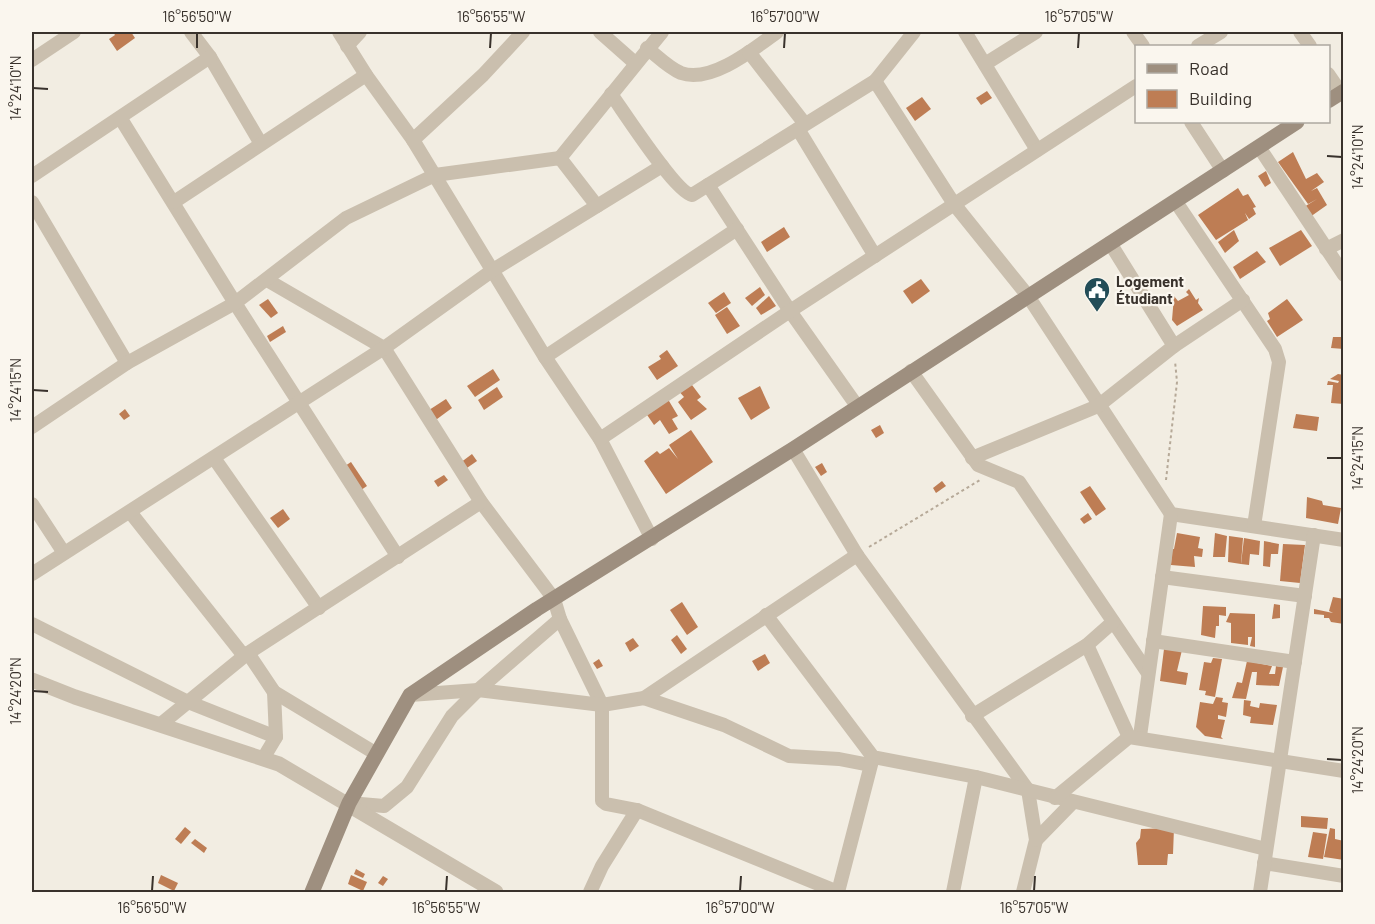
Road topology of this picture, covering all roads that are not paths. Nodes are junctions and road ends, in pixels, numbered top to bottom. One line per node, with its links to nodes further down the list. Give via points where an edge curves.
1 (192, 32): 21 (street)
2 (339, 32): 18 (street)
3 (360, 32): 18 (street)
4 (523, 32): 35 (street)
5 (600, 32): 23 (street)
6 (662, 32): 19 (street)
7 (777, 32): 20 (street)
8 (914, 32): 27 (street)
9 (965, 32): 24 (street)
10 (1036, 32): 24 (street)
11 (1133, 32): 15 (street)
12 (1221, 32): 16 (street)
13 (1300, 32): 17 (street)
14 (67, 33): 22 (street)
15 (1142, 45)
16 (1200, 45)
17 (1309, 45)
18 (347, 46): 25 (street)
19 (647, 48): 20 (street, via 681,73 695,74 713,70); 23 (street)
20 (749, 52): 34 (street)
21 (210, 57): 31 (street); 36 (street)
22 (32, 60)
23 (635, 63): 29 (street)
24 (985, 64): 38 (street)
25 (366, 75): 35 (street); 36 (street)
26 (1330, 76): 30 (street)
27 (874, 81): 34 (street); 48 (street)
28 (1135, 87): 38 (street)
29 (611, 94): 39 (street); 40 (street)
30 (1338, 95)
31 (121, 119): 43 (street); 46 (street)
32 (1192, 123): 41 (street)
33 (1296, 123): 37 (main road)
34 (802, 127): 44 (street); 54 (street)
35 (414, 140): 42 (street)
36 (261, 144): 46 (street)
37 (1259, 147): 41 (main road); 53 (street)
38 (1037, 150): 48 (street)
39 (560, 158): 42 (street); 49 (street)
40 (662, 166): 44 (street, via 689,195); 49 (street)
41 (1223, 171): 47 (main road)
42 (435, 175): 55 (street); 57 (street, via 346,218)
43 (32, 176)
44 (708, 185): 50 (street)
45 (32, 202): 65 (street)
46 (174, 202): 60 (street)
47 (1176, 202): 52 (main road); 59 (street)
48 (954, 204): 54 (street); 58 (street)
49 (597, 206): 55 (street)
50 (737, 229): 61 (street); 64 (street)
51 (1344, 240): 53 (street)
52 (1110, 243): 58 (main road); 62 (street)
53 (1326, 249): 56 (street)
54 (875, 256): 61 (street)
55 (494, 270): 63 (street); 64 (street)
56 (1344, 275)
57 (267, 280): 60 (street); 63 (street)
58 (1028, 296): 66 (main road); 69 (street)
59 (1243, 300): 62 (street); 79 (street, via 1275,349 1279,362)
60 (235, 303): 65 (street); 67 (street)
61 (790, 311): 68 (street); 71 (street)
62 (1174, 346): 69 (street)
63 (384, 348): 67 (street); 75 (street)
64 (545, 357): 71 (street)
65 (127, 363): 70 (street)
66 (911, 371): 68 (main road); 74 (street)
67 (298, 400): 73 (street); 85 (street)
68 (857, 406): 72 (main road)
69 (1098, 406): 74 (street); 77 (street)
70 (32, 427)
71 (600, 439): 81 (street)
72 (793, 449): 81 (main road); 84 (street)
73 (214, 458): 78 (street); 90 (street)
74 (972, 458): 93 (street, via 992,473 1006,474 1019,482)
75 (481, 502): 85 (street); 89 (street)
76 (32, 504): 83 (street)
77 (1167, 509): 79 (street); 87 (street)
78 (130, 512): 83 (street); 97 (street)
79 (1254, 526): 80 (street)
80 (1314, 535): 82 (street); 88 (street)
81 (652, 539): 89 (main road)
82 (1344, 540)
83 (64, 553): 86 (street)
84 (857, 555): 91 (street); 107 (street)
85 (398, 557): 90 (street)
86 (32, 574)
87 (1162, 577): 88 (street); 95 (street)
88 (1305, 596): 98 (street)
89 (554, 599): 92 (street); 103 (main road)
90 (319, 608): 97 (street)
91 (766, 615): 104 (street); 114 (street)
92 (560, 619): 101 (street); 106 (street)
93 (1113, 622): 96 (street); 99 (street)
94 (32, 624): 105 (street)
95 (1153, 641): 98 (street); 99 (street)
96 (1088, 645): 107 (street); 110 (street)
97 (246, 655): 102 (street); 105 (street)
98 (1295, 662): 113 (street)
99 (1148, 673): 110 (street)
100 (32, 680): 108 (street)
101 (478, 690): 103 (street); 106 (street); 120 (street, via 452,716 407,788 384,806)
102 (274, 692): 109 (street); 111 (street)
103 (410, 695): 111 (main road)
104 (644, 698): 106 (street); 114 (street, via 724,725 789,756)
105 (188, 702): 108 (street); 109 (street)
106 (603, 705): 121 (street, via 602,801)
107 (972, 716): 117 (street)
108 (161, 724): 112 (street)
109 (276, 736): 112 (street)
110 (1134, 737): 113 (street); 118 (street)
111 (375, 753): 120 (main road)
112 (264, 757): 120 (street)
113 (1280, 760): 115 (street); 123 (street)
114 (872, 761): 116 (street); 128 (street)
115 (1344, 771)
116 (976, 777): 117 (street); 129 (street)
117 (1028, 790): 118 (street); 122 (street)
118 (1055, 798): 119 (street)
119 (1073, 802): 122 (street); 123 (street)
120 (349, 803): 125 (main road); 126 (street)
121 (637, 810): 127 (street); 128 (street)
122 (1036, 840): 130 (street)
123 (1265, 856): 124 (street); 131 (street)
124 (1344, 876)
125 (312, 892)
126 (496, 892)
127 (590, 892)
128 (838, 892)
129 (953, 892)
130 (1023, 892)
131 (1260, 892)

